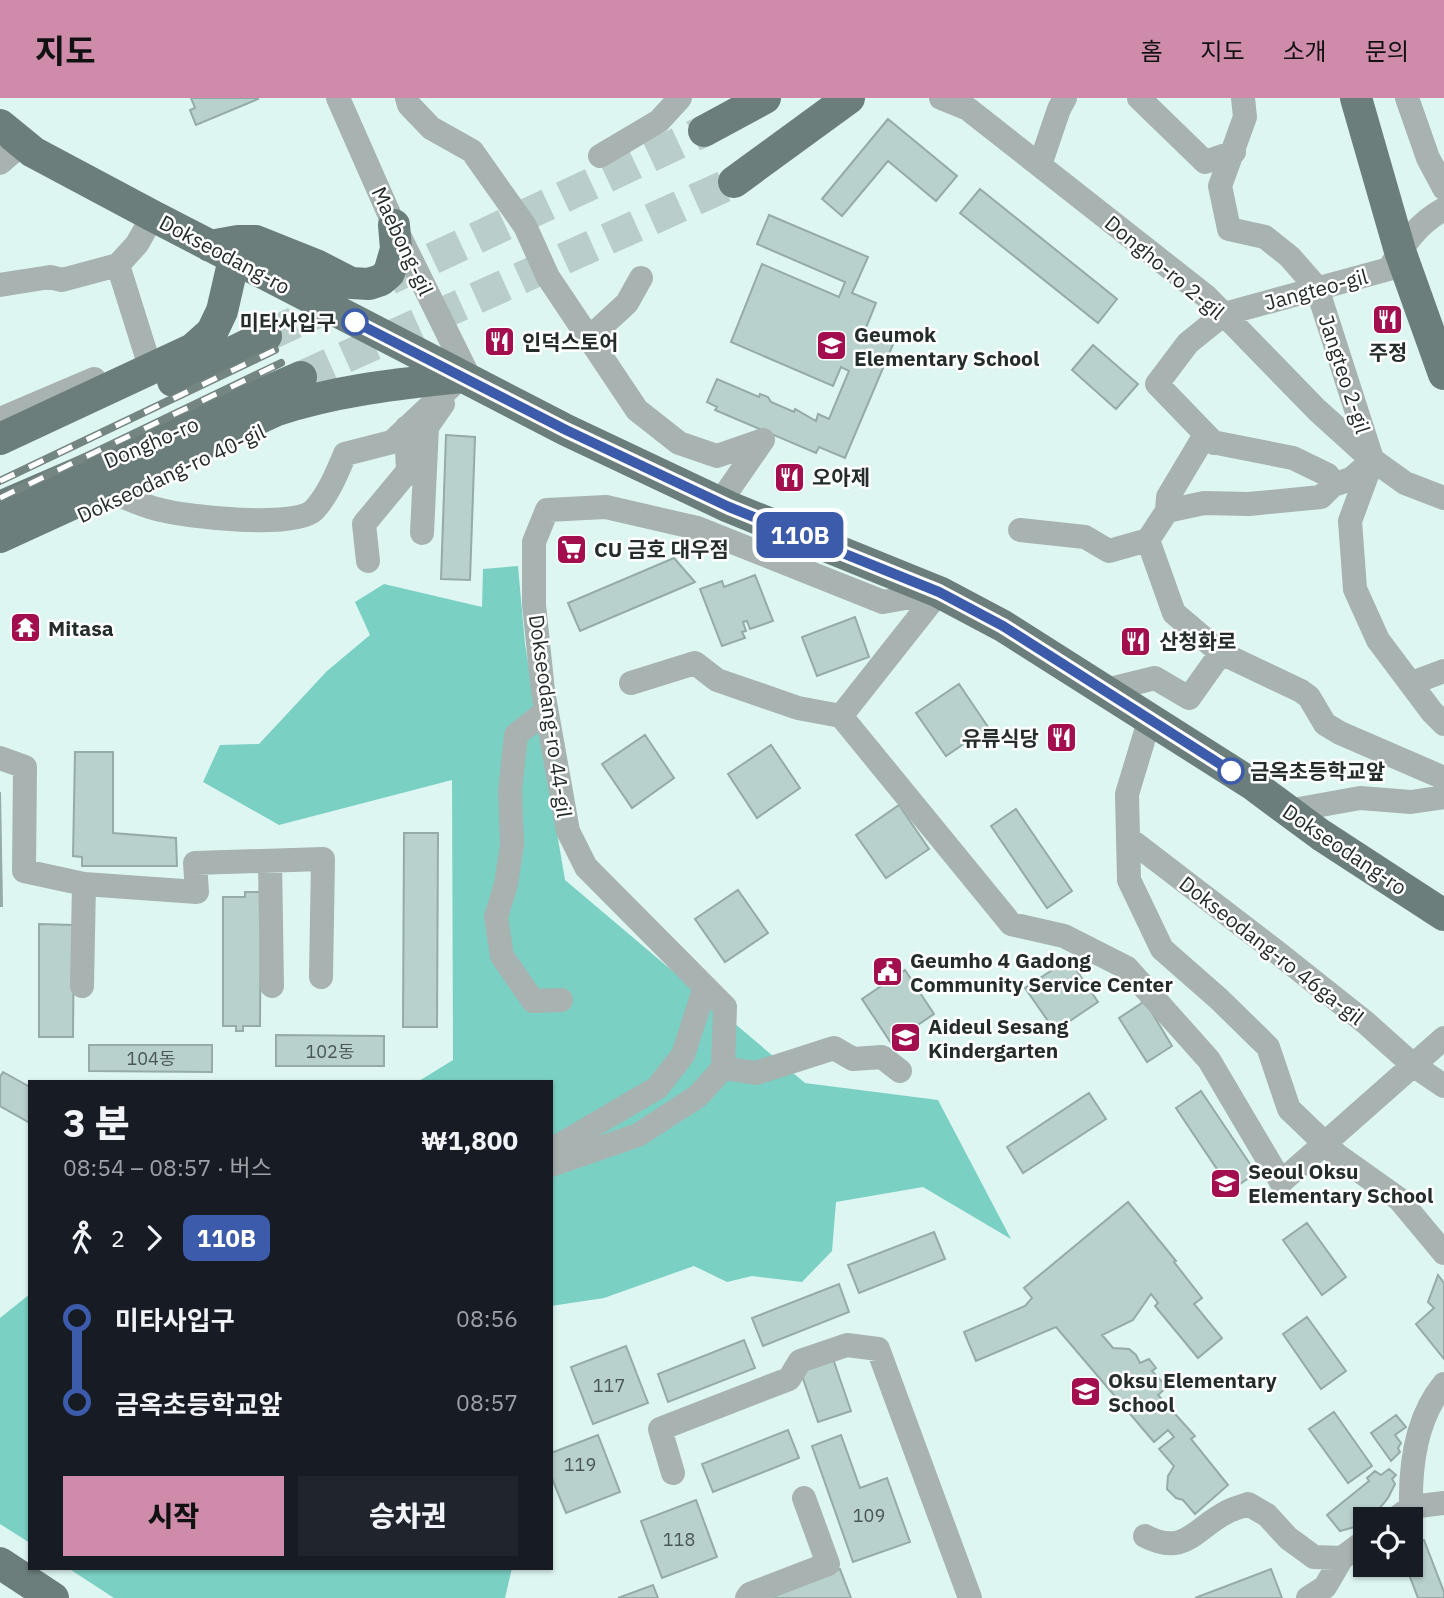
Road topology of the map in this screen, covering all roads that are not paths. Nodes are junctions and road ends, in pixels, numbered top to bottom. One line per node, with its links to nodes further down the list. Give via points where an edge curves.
1 (338, 98): 22 (street, Maebong-gil)
2 (407, 98): 32 (street, via 431,128 472,150 525,226 548,277)
3 (678, 98): 15 (street, via 660,121)
4 (765, 98): 12 (main road)
5 (849, 98): 18 (main road)
6 (941, 98): 17 (street, Dongho-ro 2-gil, via 968,109)
7 (1065, 98): 17 (street)
8 (1139, 98): 14 (street, via 1205,162)
9 (1243, 98): 14 (street, via 1245,117)
10 (1356, 98): 23 (main road)
11 (1407, 98): 16 (street)
12 (704, 131)
13 (8, 144): 21 (main road, Dokseodang-ro, via 33,152)
14 (1234, 152): 28 (street, via 1220,186 1229,229 1265,237)
15 (600, 156)
16 (1438, 161): 19 (street)
17 (1040, 165): 29 (street, Dongho-ro 2-gil)
18 (734, 182)
19 (1444, 188)
20 (1444, 209): 23 (street, Jangteo-gil, via 1426,219)
21 (153, 216): 24 (main road, Dokseodang-ro); 25 (street)
22 (394, 225): 24 (main road, via 396,249 389,272 369,284 351,283 256,241 238,240); 36 (street, Maebong-gil)
23 (1400, 251): 28 (street, Jangteo-gil, via 1389,269); 34 (main road)
24 (222, 253): 36 (main road, Dokseodang-ro); 42 (main road, via 222,311 212,331 193,349)
25 (118, 265): 27 (street, via 62,280 50,276); 33 (street)
26 (641, 278): 32 (street, via 627,303)
27 (0, 285)
28 (1317, 288): 29 (street, Jangteo-gil); 45 (street, Jangteo 2-gil)
29 (1224, 314): 43 (street, via 1188,343 1157,384); 45 (street, Dongho-ro 2-gil)
30 (196, 331): 33 (street)
31 (266, 336): 44 (main road, Dongho-ro)
32 (588, 339): 49 (street, via 637,410 679,443 717,456 763,440)
33 (146, 354): 39 (street)
34 (1444, 374)
35 (301, 377): 50 (main road, Dongho-ro)
36 (467, 380): 37 (main road); 41 (street); 49 (main road, Dokseodang-ro); 53 (street, via 428,427)
37 (344, 396): 47 (street, Dokseodang-ro 40-gil); 54 (main road, via 306,400 277,410)
38 (0, 399): 39 (street)
39 (38, 403): 40 (street)
40 (0, 419)
41 (406, 428): 47 (street, via 392,442 345,454 312,511 300,516 233,519 161,510); 57 (street, via 408,471 364,524)
42 (0, 439)
43 (1214, 443): 46 (street, via 1293,458 1328,475); 51 (street, via 1202,440 1168,497)
44 (0, 460)
45 (1373, 460): 46 (street, via 1351,479); 48 (street, Dongho-ro 2-gil, via 1405,483); 61 (street, via 1350,521 1355,589 1378,640)
46 (1333, 485): 51 (street, via 1321,498 1249,504 1204,502)
47 (121, 496): 56 (street, Dokseodang-ro 40-gil)
48 (1444, 498)
49 (720, 502): 58 (main road, Dokseodang-ro)
50 (0, 507)
51 (1167, 511): 55 (street)
52 (1020, 530): 55 (street, via 1085,537 1109,551)
53 (422, 533)
54 (0, 537)
55 (1147, 540): 59 (street, via 1174,613)
56 (0, 553)
57 (368, 561)
58 (939, 592): 63 (main road, Dokseodang-ro); 64 (street, Dokseodang-ro 44-gil, via 883,602 697,528 606,507 547,510 534,542 534,605); 65 (street)
59 (1222, 653): 63 (street, via 1189,698 1155,678); 69 (street, via 1301,691 1325,723)
60 (1444, 671): 61 (street)
61 (1412, 683): 67 (street)
62 (631, 684): 65 (street, via 695,663 717,680 798,708)
63 (1106, 690): 66 (main road, Dokseodang-ro)
64 (547, 711): 78 (street, Dokseodang-ro 44-gil, via 568,831 586,867); 79 (street, via 516,735 510,791 512,845 496,917 502,956 533,1001)
65 (841, 716): 85 (street, via 1011,924 1064,936 1127,968 1209,1060 1281,1182)
66 (1150, 718): 70 (main road, Dokseodang-ro); 71 (street, via 1127,794)
67 (1444, 724)
68 (0, 758): 73 (street, via 25,767 24,871)
69 (1441, 797): 70 (street, via 1411,802 1360,798)
70 (1288, 811): 74 (main road, Dokseodang-ro)
71 (1128, 838): 81 (street, Dokseodang-ro 46ga-gil, via 1366,1023); 85 (street, via 1129,880 1161,949 1268,1047 1289,1109)
72 (270, 861): 73 (street, via 195,863 197,892); 75 (street, via 323,859); 77 (street)
73 (85, 884): 76 (street)
74 (1444, 915)
75 (321, 977)
76 (82, 986)
77 (272, 986)
78 (705, 987): 82 (street, Dokseodang-ro 44-gil, via 724,1007); 86 (street, via 684,1055 657,1088)
79 (561, 1000)
80 (1444, 1038): 81 (street)
81 (1413, 1065): 84 (street, Dokseodang-ro 46ga-gil); 85 (street)
82 (723, 1068): 83 (street, via 756,1073 834,1048 853,1059 882,1057); 87 (street, via 698,1096 638,1135)
83 (900, 1070)
84 (1444, 1086)
85 (1326, 1144): 88 (street, via 1399,1199)
86 (553, 1149)
87 (553, 1164)
88 (1444, 1253)
89 (1444, 1384): 93 (street, via 1416,1439)
90 (674, 1473): 99 (street, via 660,1430 789,1379 800,1361 847,1345 877,1349)
91 (804, 1498): 101 (street, via 828,1564)
92 (1444, 1503): 94 (street)
93 (1405, 1507)
94 (1423, 1508)
95 (1145, 1536): 97 (street, via 1159,1543 1179,1544 1226,1512 1248,1504 1314,1557)
96 (1353, 1550): 97 (street)
97 (1342, 1558): 102 (street, via 1325,1587)
98 (0, 1563): 100 (main road)
99 (964, 1596)
100 (53, 1598)
101 (747, 1598)
102 (1308, 1598)

